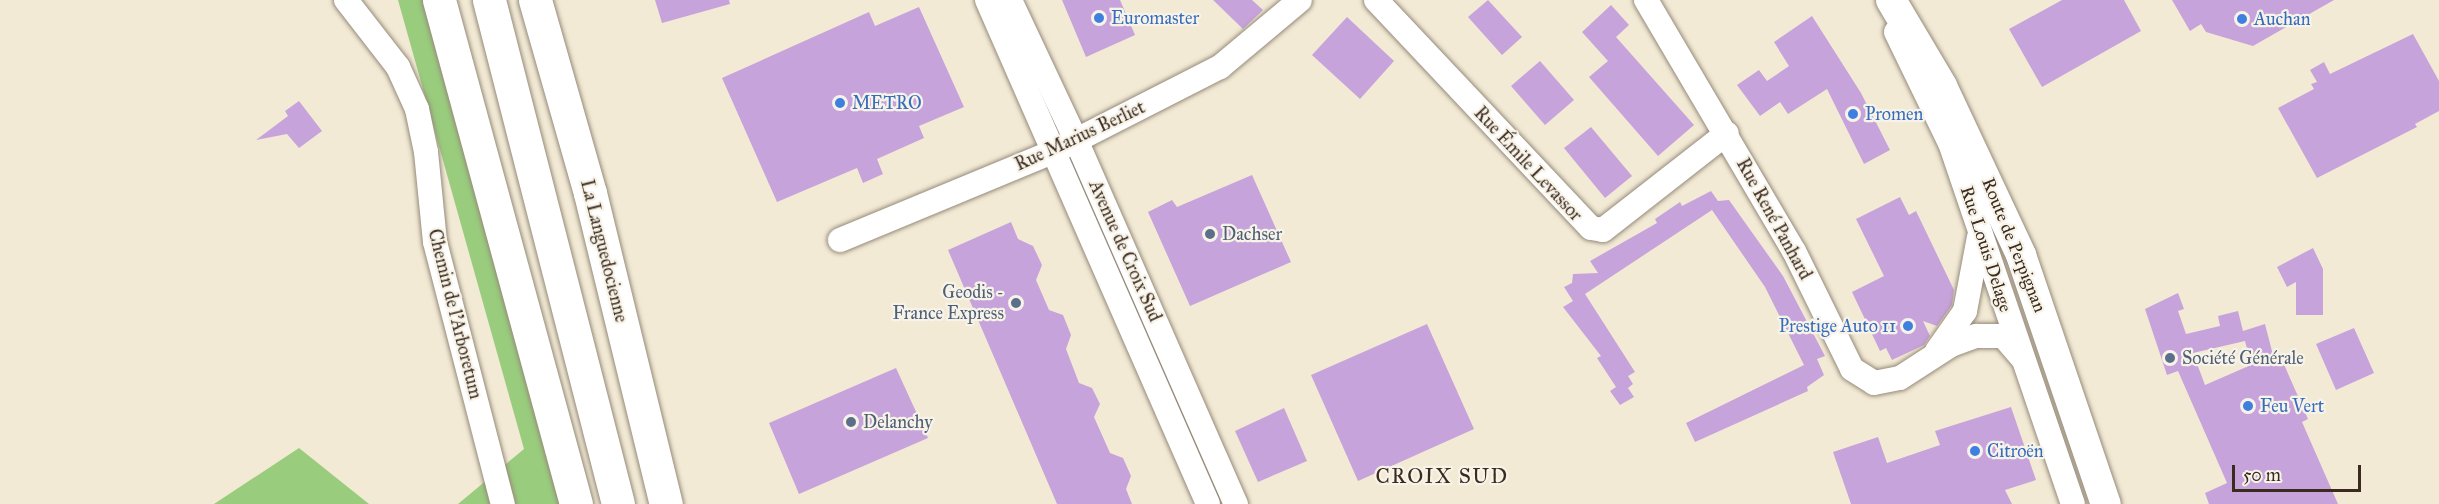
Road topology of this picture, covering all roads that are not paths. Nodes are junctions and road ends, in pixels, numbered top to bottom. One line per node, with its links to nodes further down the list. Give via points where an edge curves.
1 (346, 0): 24 (street, Chemin de l'Arboretum, via 398,67 417,109 426,152 435,242)
2 (426, 0): 16 (highway)
3 (439, 0): 16 (highway)
4 (467, 0): 23 (highway, via 544,292)
5 (489, 0): 23 (highway)
6 (536, 0): 27 (highway, La Languedocienne, via 599,227)
7 (987, 0): 18 (street, Avenue de Croix Sud)
8 (1010, 0): 17 (street, Avenue de Croix Sud)
9 (1300, 0): 17 (street, Rue Marius Berliet, via 1220,68)
10 (1376, 0): 15 (street, Rue Émile Levassor, via 1591,228 1603,230)
11 (1646, 0): 15 (street, Rue René Panhard)
12 (1881, 0): 19 (street, Rue Louis Delage, via 1950,143)
13 (1892, 0): 31 (main road, Route de Perpignan, via 1942,86 2020,255)
14 (1910, 0): 32 (main road, Route de Perpignan, via 1966,101 2029,237)
15 (1727, 133): 22 (street, Rue René Panhard, via 1794,251 1852,369 1874,383 1900,378)
16 (477, 141): 25 (highway)
17 (1076, 141): 18 (street, Rue Marius Berliet); 29 (street, Avenue de Croix Sud)
18 (1055, 151): 20 (street, Rue Marius Berliet); 28 (street, Avenue de Croix Sud)
19 (1980, 232): 21 (street, Rue Louis Delage); 22 (street, Rue René Panhard, via 1965,311)
20 (840, 240)
21 (2022, 358): 22 (street, Rue René Panhard, via 2003,336 1976,336 1951,345); 30 (street, Rue Louis Delage)
22 (1928, 362)
23 (599, 426): 26 (highway)
24 (503, 504)
25 (576, 504)
26 (618, 504)
27 (666, 504)
28 (1208, 504)
29 (1236, 504)
30 (2073, 504)
31 (2106, 504)
32 (2121, 504)

